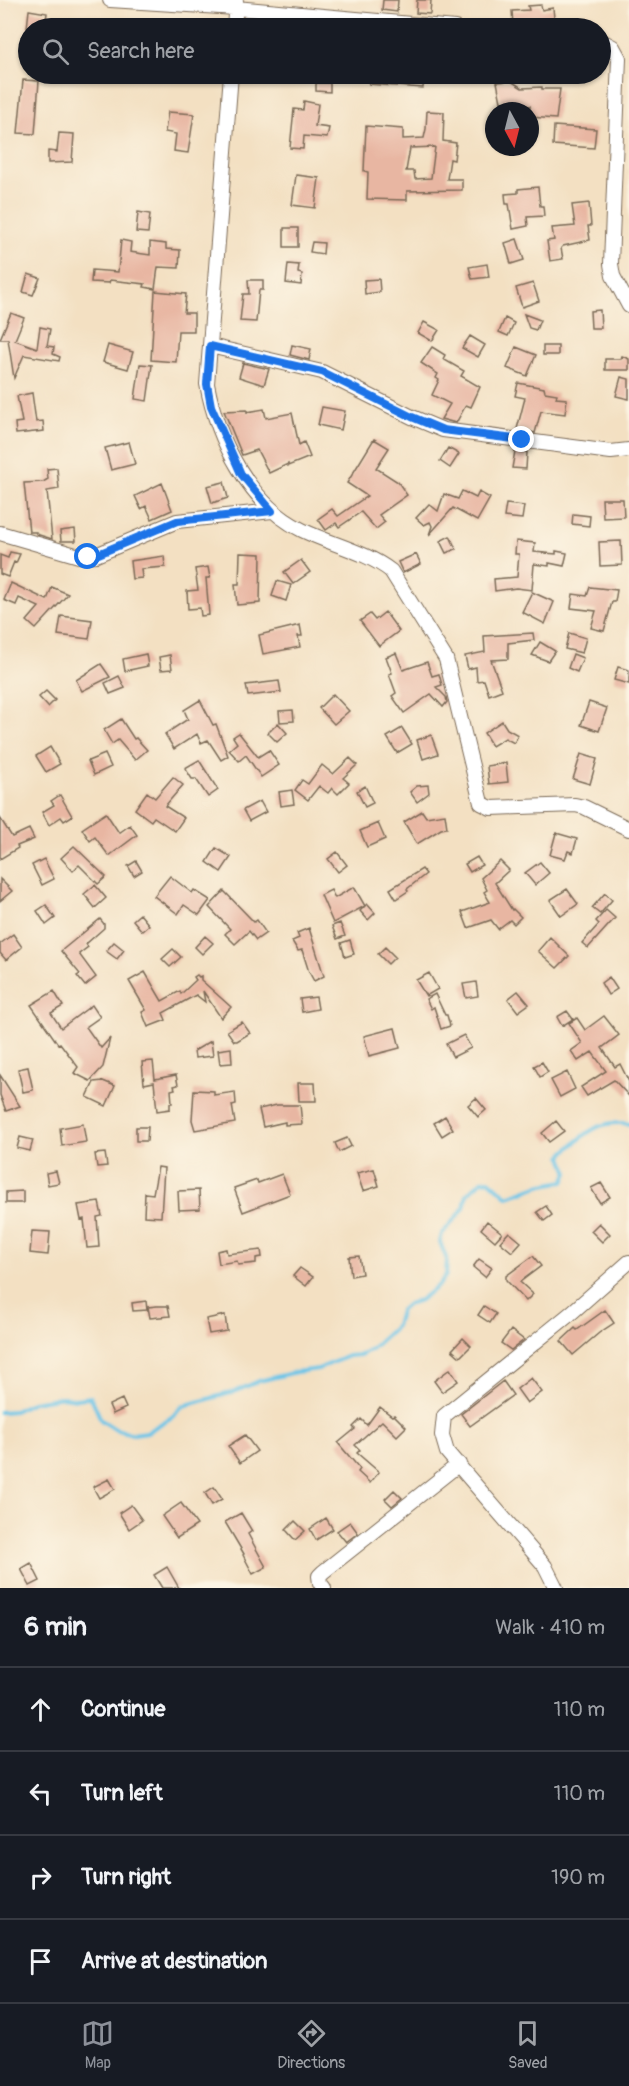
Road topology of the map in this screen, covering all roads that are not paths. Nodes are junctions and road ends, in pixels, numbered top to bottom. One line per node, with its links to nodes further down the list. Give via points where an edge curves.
1 (110, 0): 2 (street)
2 (236, 4): 3 (street)
3 (364, 18)
4 (611, 46): 6 (street, via 619,58 611,264)
5 (230, 84): 7 (street)
6 (629, 306)
7 (210, 346): 8 (street, via 322,372 443,430 611,452); 9 (street, via 207,384 211,406 241,474)
8 (629, 450)
9 (272, 511): 10 (street, via 177,521 88,557); 11 (street, via 301,530 391,571 446,659 484,807 575,805)
10 (0, 533)
11 (629, 830)
12 (629, 1262): 13 (street, via 444,1416 442,1435 447,1452)
13 (459, 1464): 14 (street, via 322,1572 319,1579); 15 (street, via 545,1566)
14 (324, 1588)
15 (556, 1588)

